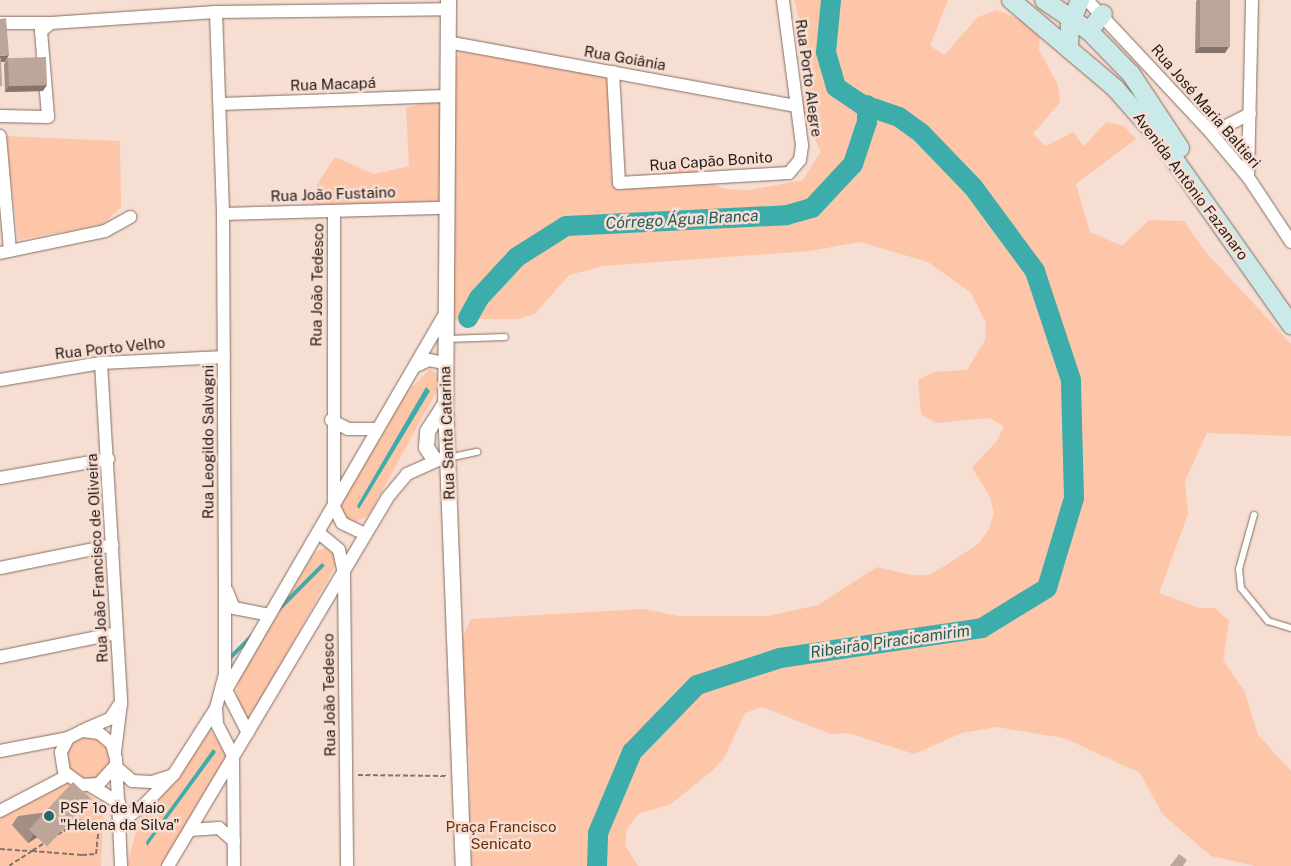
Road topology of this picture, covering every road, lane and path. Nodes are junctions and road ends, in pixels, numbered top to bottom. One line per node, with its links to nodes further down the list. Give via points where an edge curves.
1 (783, 0): 21 (street, Rua Porto Alegre)
2 (1011, 0): 15 (main road, Avenida Antônio Fazanaro)
3 (1044, 0): 10 (main road, Avenida Antônio Fazanaro)
4 (1080, 0): 10 (main road)
5 (1087, 0): 9 (street, Rua José Maria Baltieri)
6 (1252, 0): 22 (street)
7 (448, 5): 8 (street); 14 (street, Rua Santa Catarina)
8 (216, 12): 12 (street); 20 (street, Rua Leogildo Salvagni)
9 (1102, 14): 13 (main road); 24 (street, Rua José Maria Baltieri)
10 (1072, 18): 13 (main road, Avenida Antônio Fazanaro); 15 (main road)
11 (0, 23): 12 (street)
12 (51, 23): 23 (street, via 41,31 48,117)
13 (1088, 31): 17 (main road, Avenida Antônio Fazanaro)
14 (448, 42): 16 (street, Rua Goiânia); 19 (street, Rua Santa Catarina)
15 (1069, 49): 18 (main road, Avenida Antônio Fazanaro)
16 (614, 72): 21 (street, Rua Goiânia); 26 (street, Rua Capão Bonito, via 619,183 789,173)
17 (1131, 74): 18 (main road); 34 (main road, Avenida Antônio Fazanaro)
18 (1116, 88): 36 (main road, Avenida Antônio Fazanaro, via 1160,139)
19 (446, 96): 20 (street, Rua Macapá); 28 (street, Rua Santa Catarina)
20 (220, 104): 30 (street, Rua Leogildo Salvagni)
21 (796, 106): 26 (street, Rua Porto Alegre, via 802,145)
22 (1250, 114): 24 (street, via 1226,126); 27 (street)
23 (0, 116)
24 (1206, 127): 27 (street, Rua José Maria Baltieri)
25 (0, 136): 33 (street)
26 (800, 160)
27 (1248, 177): 32 (street, Rua José Maria Baltieri)
28 (444, 208): 29 (street, Rua João Fustaino); 35 (street, Rua Santa Catarina)
29 (334, 210): 30 (street, Rua João Fustaino); 45 (street, Rua João Tedesco)
30 (223, 214): 39 (street, Rua Leogildo Salvagni)
31 (130, 217): 33 (street, via 104,231)
32 (1291, 242)
33 (5, 252)
34 (1291, 306)
35 (444, 316): 38 (street, Rua Santa Catarina); 42 (street)
36 (1291, 325)
37 (505, 337): 38 (lane)
38 (444, 339): 41 (street, Rua Santa Catarina)
39 (224, 357): 40 (street, Rua Porto Velho); 58 (street, Rua Leogildo Salvagni)
40 (101, 363): 43 (street, Rua Porto Velho); 49 (street, Rua João Francisco de Oliveira)
41 (445, 363): 42 (street, via 429,360); 44 (street, Rua Santa Catarina)
42 (416, 366): 46 (street)
43 (0, 380)
44 (445, 402): 48 (street, Rua Santa Catarina); 48 (street, via 427,431 426,447)
45 (331, 420): 46 (street, via 348,429); 51 (street, Rua João Tedesco)
46 (377, 429): 51 (street)
47 (477, 452): 48 (lane)
48 (441, 458): 54 (street, via 407,474); 76 (street, Rua Santa Catarina)
49 (108, 459): 50 (street); 55 (street, Rua João Francisco de Oliveira)
50 (0, 478)
51 (334, 501): 53 (street); 54 (street, Rua João Tedesco, via 342,523)
52 (1254, 515): 60 (lane, via 1239,570 1241,588 1268,621)
53 (320, 533): 57 (street, Rua João Tedesco, via 339,550); 59 (street)
54 (366, 534): 57 (street)
55 (113, 545): 56 (street); 61 (street, Rua João Francisco de Oliveira)
56 (0, 568)
57 (344, 573): 67 (street); 74 (street, Rua João Tedesco)
58 (225, 584): 59 (street, via 234,608); 65 (street, Rua Leogildo Salvagni, via 225,674)
59 (269, 615): 63 (street)
60 (1291, 628)
61 (117, 633): 62 (street); 64 (street, Rua João Francisco de Oliveira)
62 (0, 657)
63 (226, 690): 65 (street); 67 (street)
64 (121, 703): 66 (street, via 110,719); 70 (street, Rua João Francisco de Oliveira)
65 (216, 708): 71 (street, Rua Leogildo Salvagni, via 217,724); 73 (street)
66 (82, 731): 68 (street); 70 (street, via 99,732)
67 (248, 733): 71 (street)
68 (68, 738): 69 (street); 75 (street, via 60,757)
69 (0, 751)
70 (115, 752): 72 (street)
71 (233, 755): 81 (street); 82 (street, Rua Leogildo Salvagni)
72 (115, 766): 73 (street, via 125,779 140,783); 77 (street, via 106,780); 78 (street)
73 (174, 774): 80 (street, via 144,806)
74 (346, 775): 76 (path); 89 (street, Rua João Tedesco)
75 (67, 776): 77 (street); 79 (street)
76 (460, 776): 90 (street, Rua Santa Catarina)
77 (91, 786): 78 (street)
78 (119, 803): 80 (street)
79 (0, 811)
80 (119, 822): 86 (street)
81 (190, 830): 82 (street, via 219,828); 87 (street)
82 (234, 841): 88 (street, Rua Leogildo Salvagni)
83 (0, 849): 84 (path)
84 (32, 851): 84 (path, via 80,820 99,826 96,854); 85 (path)
85 (9, 866)
86 (121, 866)
87 (168, 866)
88 (234, 866)
89 (347, 866)
90 (463, 866)

